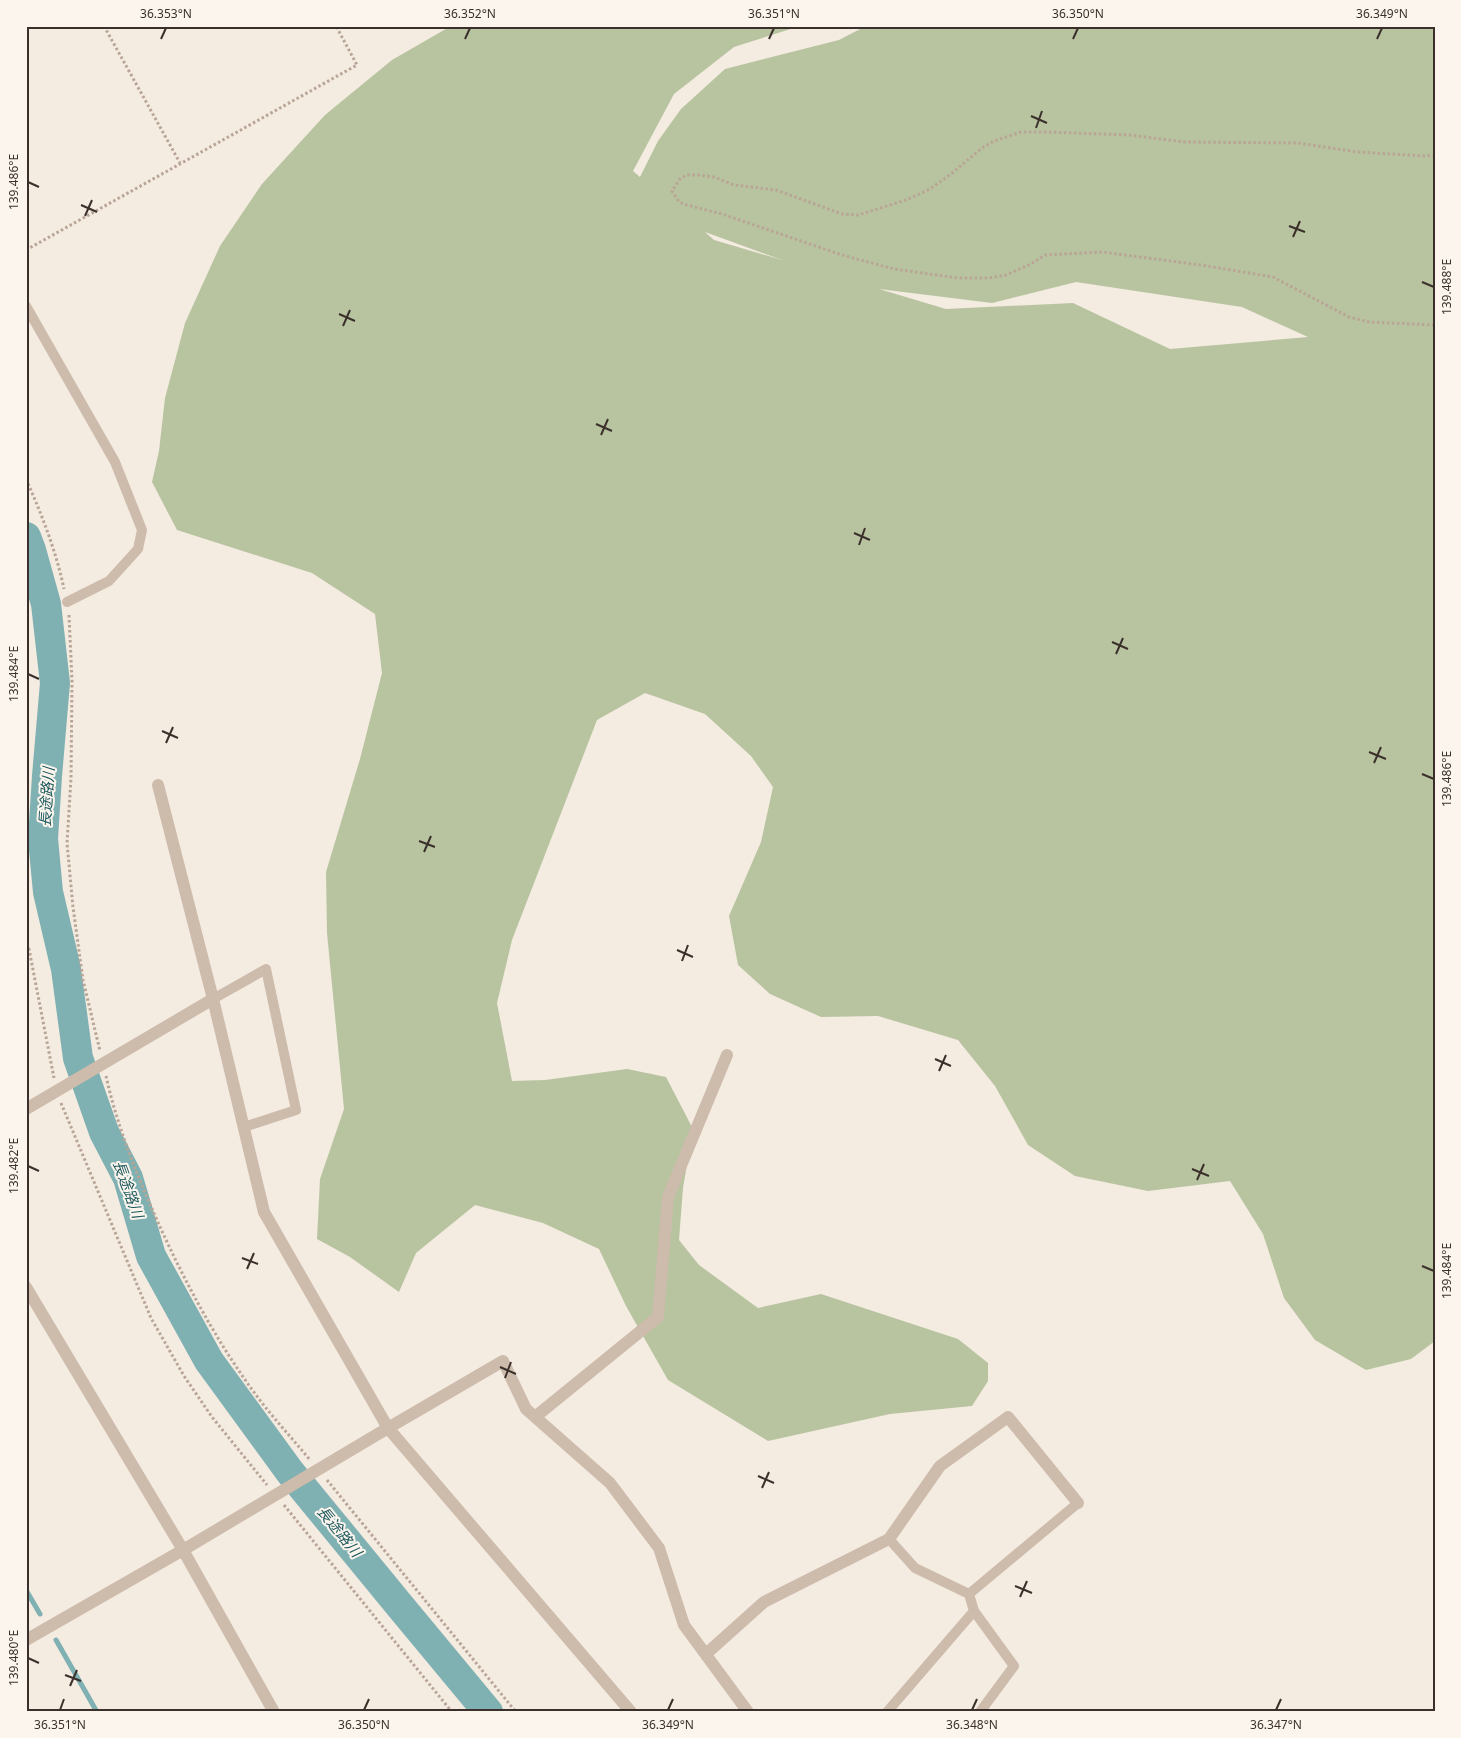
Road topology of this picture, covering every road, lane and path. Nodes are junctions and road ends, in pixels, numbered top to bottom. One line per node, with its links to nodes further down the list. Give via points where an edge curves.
1 (104, 26): 4 (path)
2 (336, 26): 4 (path, via 357,65)
3 (1435, 155): 7 (path, via 1357,152 1298,143 1184,142 1129,135 1021,132 982,148 930,189 906,200 858,214 842,214 776,190 740,186 699,174 680,179 672,191 679,202 687,206 722,214 842,256 894,269 958,278 989,278 1006,275 1045,255 1102,252 1273,277 1349,317 1369,322)
4 (180, 164): 5 (path)
5 (26, 250)
6 (26, 306): 9 (lane, via 115,462 142,530 138,549 109,581)
7 (1435, 325)
8 (26, 479): 9 (path, via 58,560)
9 (67, 602): 14 (path, via 72,681 67,843 83,980)
10 (158, 785): 12 (street)
11 (26, 944): 15 (path)
12 (212, 999): 14 (street); 17 (street); 17 (lane, via 266,969 296,1110)
13 (727, 1056): 19 (street, via 668,1197 658,1317)
14 (102, 1065): 15 (street); 21 (path, via 129,1155 182,1276 256,1395)
15 (60, 1090): 16 (street); 22 (path, via 151,1318 212,1417)
16 (26, 1109)
17 (244, 1127): 20 (street, via 264,1212)
18 (26, 1288): 25 (street)
19 (535, 1417): 20 (street, via 526,1409 503,1362); 29 (street, via 610,1483 659,1548 684,1625)
20 (388, 1428): 21 (street); 33 (street)
21 (315, 1472): 22 (street); 32 (path)
22 (279, 1492): 25 (street); 31 (path)
23 (1078, 1503): 24 (street, via 1008,1417 940,1466); 26 (lane)
24 (889, 1539): 26 (lane, via 915,1568); 29 (street, via 764,1602)
25 (183, 1550): 28 (street); 30 (street)
26 (969, 1594): 27 (lane)
27 (974, 1611): 35 (lane); 36 (lane, via 1014,1666)
28 (26, 1640)
29 (706, 1654): 34 (street)
30 (274, 1712)
31 (452, 1712)
32 (516, 1712)
33 (631, 1712)
34 (748, 1712)
35 (887, 1712)
36 (980, 1712)

